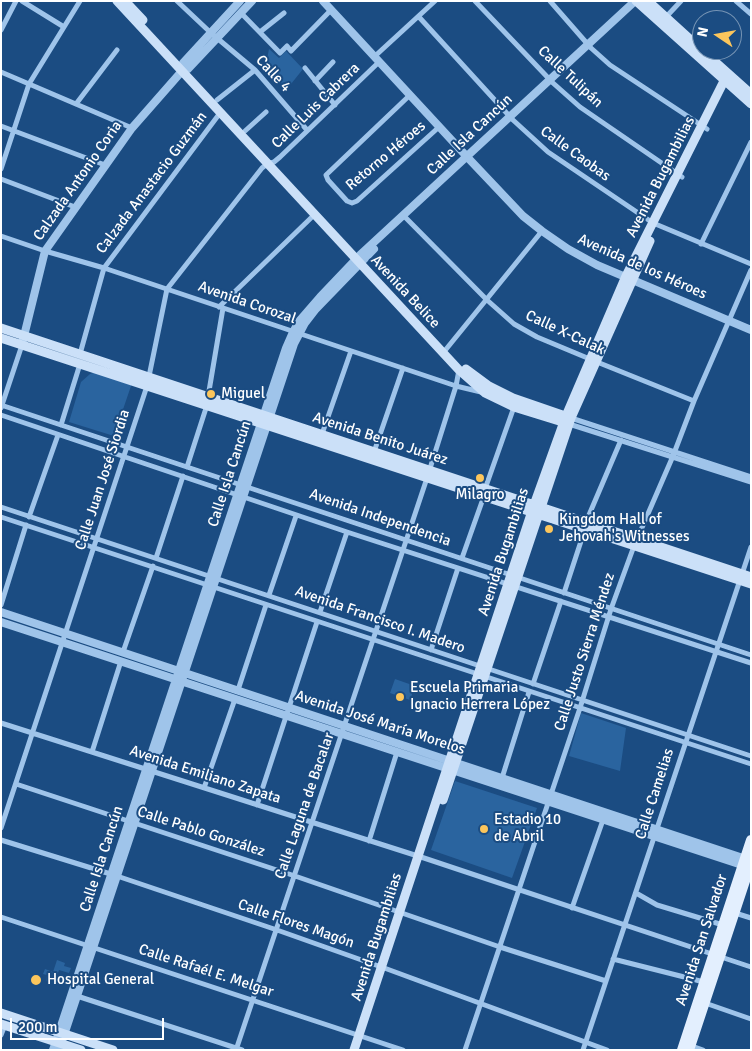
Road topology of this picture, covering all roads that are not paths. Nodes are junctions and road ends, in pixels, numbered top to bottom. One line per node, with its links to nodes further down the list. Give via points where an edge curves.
1 (16, 1): 23 (street)
2 (22, 1): 22 (street)
3 (80, 1): 22 (street)
4 (117, 1): 32 (main road, Avenida Belice)
5 (125, 1): 32 (main road, Avenida Belice)
6 (177, 1): 25 (street, Calle 4)
7 (240, 1): 25 (street)
8 (252, 1): 17 (street)
9 (323, 1): 16 (street, Avenida de los Héroes)
10 (435, 1): 20 (street, Calle Luis Cabrera)
11 (475, 1): 37 (street, Calle Tulipán)
12 (550, 1): 27 (street)
13 (681, 1): 21 (street)
14 (736, 1): 19 (street)
15 (640, 2): 21 (main road); 27 (street, Calle Isla Cancún); 38 (main road)
16 (332, 10): 24 (street, via 291,51 287,46 280,53); 29 (street, Avenida de los Héroes)
17 (241, 12): 24 (street); 25 (street)
18 (284, 13): 24 (street)
19 (751, 14)
20 (419, 17): 29 (street, Calle Luis Cabrera); 47 (street, Calle Caobas)
21 (666, 17): 26 (main road)
22 (64, 27): 39 (street)
23 (1, 30)
24 (260, 32)
25 (214, 36): 32 (street, Calzada Antonio Coria); 34 (street, Calle 4)
26 (692, 41)
27 (590, 46): 37 (street, Calle Isla Cancún); 51 (street, via 610,65)
28 (117, 50): 43 (street)
29 (377, 60): 40 (street, Avenida de los Héroes); 44 (street, Calle Luis Cabrera)
30 (712, 60): 41 (main road)
31 (333, 62): 36 (street)
32 (184, 68): 42 (main road, Avenida Belice); 45 (main road, Avenida Belice); 50 (street, Calzada Antonio Coria)
33 (305, 68): 36 (street)
34 (255, 70): 42 (street); 53 (street, Calle 4)
35 (1, 72): 39 (street)
36 (315, 81): 44 (street)
37 (552, 81): 47 (street, Calle Isla Cancún); 60 (street, Calle Tulipán, via 580,107)
38 (726, 83): 41 (main road); 51 (main road, Avenida Bugambilias)
39 (29, 84): 43 (street); 52 (street)
40 (410, 96): 49 (street, Avenida de los Héroes); 49 (street, Retorno Héroes, via 326,175 347,201 357,201)
41 (750, 97)
42 (217, 100): 54 (main road, Avenida Belice)
43 (76, 104): 50 (street)
44 (334, 105): 53 (street, Calle Luis Cabrera)
45 (220, 112): 57 (main road, Avenida Belice); 72 (street, Calzada Anastacio Guzmán)
46 (266, 112): 54 (street)
47 (511, 119): 56 (street, Calle Isla Cancún); 65 (street, Calle Caobas, via 548,152)
48 (1, 126): 52 (street)
49 (439, 127): 56 (street, Avenida de los Héroes)
50 (132, 128): 58 (street, Calzada Antonio Coria)
51 (704, 128): 60 (main road, Avenida Bugambilias)
52 (14, 130): 58 (street); 59 (street)
53 (308, 130): 57 (street, Calle Luis Cabrera)
54 (245, 131): 57 (main road, Avenida Belice)
55 (751, 142): 68 (street)
56 (468, 158): 64 (street, Calle Isla Cancún); 66 (street, Avenida de los Héroes)
57 (271, 163): 63 (main road, Avenida Belice); 70 (main road, Avenida Belice); 75 (street, Calle Juan José Siordia, via 262,168)
58 (105, 165): 62 (street, Calzada Antonio Coria)
59 (1, 169)
60 (680, 176): 65 (main road, Avenida Bugambilias)
61 (1, 178): 62 (street)
62 (75, 207): 69 (street, Calzada Antonio Coria)
63 (314, 215): 70 (main road, Avenida Belice); 77 (street)
64 (405, 217): 70 (street, Calle Isla Cancún); 76 (street, Calle X-Calak)
65 (655, 224): 68 (street, Calle Caobas); 74 (main road, Avenida Bugambilias)
66 (542, 231): 74 (street, Avenida de los Héroes, via 597,265); 76 (street)
67 (1, 236): 69 (street, Avenida Corozal)
68 (701, 244): 71 (street, Calle Caobas)
69 (45, 251): 72 (street, Avenida Corozal); 83 (street, Calzada Antonio Coria)
70 (359, 260): 81 (street, Calle Isla Cancún, via 300,320); 85 (main road, Avenida Belice)
71 (751, 264)
72 (104, 268): 75 (street, Avenida Corozal); 86 (street, Calzada Anastacio Guzmán)
73 (751, 270): 78 (street, Calle Justo Sierra Méndez)
74 (629, 278): 78 (street, Avenida de los Héroes); 87 (main road, Avenida Bugambilias)
75 (167, 289): 77 (street, Avenida Corozal); 90 (street, Calle Juan José Siordia)
76 (487, 300): 85 (street); 87 (street, Calle X-Calak, via 524,331)
77 (221, 308): 81 (street, Avenida Corozal); 93 (street)
78 (728, 320): 80 (street, Avenida de los Héroes); 94 (street, Calle Justo Sierra Méndez)
79 (1, 328): 83 (main road, Avenida Benito Juárez)
80 (751, 330)
81 (296, 333): 84 (street, Avenida Corozal); 98 (street, Calle Isla Cancún)
82 (1, 338): 83 (main road, Avenida Benito Juárez)
83 (23, 340): 86 (main road, Avenida Benito Juárez); 95 (street, Calzada Antonio Coria)
84 (350, 351): 88 (street, Avenida Corozal); 101 (street)
85 (445, 351): 89 (main road, Avenida Belice); 99 (main road, Avenida Belice, via 489,386)
86 (80, 359): 90 (main road, Avenida Benito Juárez); 100 (street, Calzada Anastacio Guzmán)
87 (594, 361): 94 (street, Calle X-Calak); 99 (main road, Avenida Bugambilias)
88 (403, 368): 91 (street, Avenida Corozal); 105 (street)
89 (459, 370): 91 (street, Calle Laguna de Bacalar); 92 (main road, Avenida Belice)
90 (148, 382): 93 (main road, Avenida Benito Juárez); 104 (street, Calle Juan José Siordia)
91 (456, 386): 92 (street, Avenida Corozal); 109 (street, Calle Laguna de Bacalar)
92 (485, 393): 96 (main road, Avenida Belice)
93 (207, 401): 98 (main road, Avenida Benito Juárez); 108 (street)
94 (694, 401): 106 (street, Calle Justo Sierra Méndez)
95 (2, 406): 100 (street, Avenida Independencia)
96 (514, 407): 99 (main road, Avenida Belice); 114 (street)
97 (1, 415): 102 (street, Avenida Independencia)
98 (265, 420): 101 (main road, Avenida Benito Juárez); 109 (main road, Avenida Benito Juárez); 113 (street, Calle Isla Cancún)
99 (567, 420): 103 (street, Avenida Belice); 106 (street, Avenida Belice); 117 (main road, Avenida Bugambilias)
100 (61, 425): 104 (street, Avenida Independencia)
101 (322, 434): 105 (main road, Avenida Benito Juárez)
102 (58, 435): 107 (street, Avenida Independencia); 120 (street)
103 (621, 440): 106 (street, Avenida Belice); 122 (street)
104 (127, 447): 107 (street, Calle Juan José Siordia); 108 (street, Avenida Independencia)
105 (374, 452): 109 (main road, Avenida Benito Juárez)
106 (673, 454): 111 (street, Avenida Belice); 112 (street, Avenida Belice); 126 (street, Calle Justo Sierra Méndez)
107 (124, 458): 110 (street, Avenida Independencia); 125 (street, Calle Juan José Siordia)
108 (187, 467): 113 (street, Avenida Independencia)
109 (428, 474): 114 (main road, Avenida Benito Juárez); 124 (street, Calle Laguna de Bacalar)
110 (183, 476): 115 (street, Avenida Independencia); 130 (street)
111 (751, 478)
112 (751, 482)
113 (244, 485): 115 (street, Calle Isla Cancún); 124 (street, Avenida Independencia)
114 (485, 492): 117 (main road, Avenida Benito Juárez); 131 (street)
115 (240, 496): 118 (street, Avenida Independencia); 136 (street, Calle Isla Cancún)
116 (1, 507): 120 (street, Avenida Francisco I. Madero)
117 (536, 509): 122 (main road, Avenida Benito Juárez); 135 (main road, Avenida Bugambilias)
118 (296, 516): 123 (street, Avenida Independencia); 139 (street)
119 (1, 517): 121 (street, Avenida Francisco I. Madero)
120 (29, 517): 125 (street, Avenida Francisco I. Madero)
121 (26, 525): 128 (street, Avenida Francisco I. Madero); 141 (street)
122 (585, 526): 126 (main road, Avenida Benito Juárez); 138 (street)
123 (347, 532): 129 (street, Avenida Independencia); 145 (street)
124 (406, 539): 129 (street, Calle Laguna de Bacalar); 131 (street, Avenida Independencia)
125 (97, 540): 128 (street, Calle Juan José Siordia); 130 (street, Avenida Francisco I. Madero)
126 (635, 542): 134 (main road, Avenida Benito Juárez); 143 (street, Calle Justo Sierra Méndez)
127 (751, 546): 134 (street, Calle Camelias)
128 (95, 547): 132 (street, Avenida Francisco I. Madero); 150 (street, Calle Juan José Siordia)
129 (403, 550): 133 (street, Avenida Independencia); 149 (street, Calle Laguna de Bacalar)
130 (156, 558): 136 (street, Avenida Francisco I. Madero)
131 (462, 558): 135 (street, Avenida Independencia)
132 (153, 566): 136 (street, Avenida Francisco I. Madero); 155 (street)
133 (458, 568): 135 (street, Avenida Independencia); 154 (street)
134 (744, 577): 137 (main road, Avenida Benito Juárez); 153 (street, Calle Camelias)
135 (513, 580): 138 (street, Avenida Independencia); 140 (street, Avenida Independencia); 161 (main road, Avenida Bugambilias)
136 (212, 581): 139 (street, Avenida Francisco I. Madero); 142 (street, Avenida Francisco I. Madero); 160 (street, Calle Isla Cancún)
137 (751, 584)
138 (564, 593): 143 (street, Avenida Independencia)
139 (269, 595): 145 (street, Avenida Francisco I. Madero)
140 (561, 602): 146 (street, Avenida Independencia); 163 (street)
141 (1, 605)
142 (266, 605): 148 (street, Avenida Francisco I. Madero); 164 (street)
143 (611, 609): 146 (street, Calle Justo Sierra Méndez); 153 (street, Avenida Independencia)
144 (1, 612): 150 (street, Avenida José María Morelos)
145 (320, 612): 149 (street, Avenida Francisco I. Madero)
146 (608, 617): 156 (street, Avenida Independencia); 167 (street, Calle Justo Sierra Méndez)
147 (1, 622): 152 (street, Avenida José María Morelos)
148 (317, 622): 151 (street, Avenida Francisco I. Madero); 168 (street)
149 (376, 632): 151 (street, Calle Laguna de Bacalar); 154 (street, Avenida Francisco I. Madero)
150 (66, 633): 152 (street, Calle Juan José Siordia); 155 (street, Avenida José María Morelos)
151 (373, 640): 161 (street, Avenida Francisco I. Madero); 172 (street, Calle Laguna de Bacalar)
152 (63, 642): 158 (street, Avenida José María Morelos); 173 (street, Calle Juan José Siordia)
153 (717, 644): 156 (street, Calle Camelias); 157 (street, Avenida Independencia)
154 (431, 650): 161 (street, Avenida Francisco I. Madero)
155 (124, 652): 160 (street, Avenida José María Morelos)
156 (714, 652): 159 (street, Avenida Independencia); 174 (street, Calle Camelias)
157 (751, 655)
158 (121, 661): 162 (street, Avenida José María Morelos); 176 (street)
159 (751, 664)
160 (182, 672): 162 (street, Calle Isla Cancún); 164 (street, Avenida José María Morelos)
161 (482, 672): 163 (street, Avenida Francisco I. Madero); 165 (street, Avenida Francisco I. Madero); 180 (main road, Avenida Bugambilias)
162 (179, 680): 166 (street, Avenida José María Morelos); 181 (street, Calle Isla Cancún)
163 (533, 684): 167 (street, Avenida Francisco I. Madero)
164 (238, 690): 168 (street, Avenida José María Morelos)
165 (529, 692): 169 (street, Avenida Francisco I. Madero); 182 (street)
166 (235, 699): 170 (street, Avenida José María Morelos); 184 (street)
167 (582, 701): 169 (street, Calle Justo Sierra Méndez); 174 (street, Avenida Francisco I. Madero)
168 (289, 707): 170 (street); 172 (street, Avenida José María Morelos)
169 (580, 708): 175 (street, Avenida Francisco I. Madero); 185 (street, Calle Justo Sierra Méndez)
170 (286, 716): 172 (street, Avenida José María Morelos); 186 (street)
171 (1, 723): 173 (street, Avenida Emiliano Zapata)
172 (344, 730): 177 (street, Avenida José María Morelos); 180 (street, Avenida José María Morelos); 189 (street, Calle Laguna de Bacalar)
173 (32, 733): 176 (street, Avenida Emiliano Zapata); 183 (street, Calle Juan José Siordia)
174 (687, 735): 175 (street, Calle Camelias); 178 (street, Avenida Francisco I. Madero)
175 (685, 742): 179 (street, Avenida Francisco I. Madero); 191 (street, Calle Camelias)
176 (92, 752): 181 (street, Avenida Emiliano Zapata)
177 (397, 752): 180 (street, Avenida José María Morelos); 194 (street)
178 (751, 756)
179 (751, 764)
180 (451, 766): 182 (street, Avenida José María Morelos); 185 (street, Avenida José María Morelos); 195 (main road, Avenida Bugambilias)
181 (148, 771): 184 (street, Avenida Emiliano Zapata); 188 (street, Calle Isla Cancún)
182 (502, 778): 185 (street, Avenida José María Morelos)
183 (16, 784): 188 (street, Calle Pablo González); 190 (street, Calle Juan José Siordia)
184 (204, 788): 186 (street, Avenida Emiliano Zapata)
185 (549, 798): 187 (street, Avenida José María Morelos); 191 (street, Avenida José María Morelos); 199 (street, Calle Justo Sierra Méndez)
186 (257, 805): 189 (street, Avenida Emiliano Zapata)
187 (603, 820): 191 (street, Avenida José María Morelos); 201 (street)
188 (131, 823): 197 (street, Calle Isla Cancún); 198 (street, Calle Pablo González)
189 (312, 823): 194 (street, Avenida Emiliano Zapata); 198 (street, Calle Laguna de Bacalar)
190 (1, 828)
191 (656, 833): 196 (street, Avenida José María Morelos); 200 (street, Calle Camelias)
192 (1, 840): 197 (street, Calle Flores Magón)
193 (751, 840): 196 (main road, Avenida San Salvador)
194 (369, 841): 195 (street, Avenida Emiliano Zapata)
195 (421, 858): 199 (street, Avenida Emiliano Zapata); 202 (main road, Avenida Bugambilias)
196 (748, 864): 203 (main road, Avenida San Salvador); 206 (main road, Avenida San Salvador)
197 (114, 875): 208 (street, Calle Flores Magón); 209 (street, Calle Isla Cancún)
198 (295, 876): 202 (street, Calle Pablo González); 208 (street, Calle Laguna de Bacalar)
199 (518, 891): 201 (street, Avenida Emiliano Zapata); 210 (street, Calle Justo Sierra Méndez)
200 (636, 893): 206 (street, via 657,905); 207 (street, Calle Camelias)
201 (572, 908): 207 (street, Avenida Emiliano Zapata)
202 (403, 912): 210 (street, Calle Pablo González); 214 (main road, Avenida Bugambilias)
203 (734, 913): 205 (street); 211 (main road, Avenida San Salvador)
204 (1, 917): 209 (street, Calle Rafaél E. Melgar)
205 (751, 918)
206 (723, 925): 211 (main road, Avenida San Salvador)
207 (624, 926): 211 (street, Avenida Emiliano Zapata); 212 (street, Calle Camelias)
208 (277, 930): 214 (street, Calle Flores Magón); 218 (street, Calle Laguna de Bacalar)
209 (90, 946): 217 (street, Calle Isla Cancún); 218 (street, Calle Rafaél E. Melgar); 224 (street, Calle Isla Cancún)
210 (500, 947): 215 (street, Calle Pablo González); 220 (street, Calle Justo Sierra Méndez)
211 (716, 956): 213 (street, Avenida Emiliano Zapata); 216 (main road, Avenida San Salvador); 219 (main road, Avenida San Salvador)
212 (613, 959): 215 (street, Calle Camelias); 216 (street)
213 (751, 967)
214 (384, 968): 220 (street, Calle Flores Magón); 226 (main road, Avenida Bugambilias)
215 (606, 981): 227 (street, Calle Camelias)
216 (704, 982): 229 (main road, Avenida San Salvador)
217 (77, 996): 224 (street, Calle Isla Cancún); 230 (street)
218 (252, 1000): 226 (street, Calle Rafaél E. Melgar); 230 (street, Calle Laguna de Bacalar)
219 (705, 1003): 222 (street); 229 (main road, Avenida San Salvador)
220 (481, 1004): 227 (street, Calle Flores Magón); 236 (street, Calle Justo Sierra Méndez)
221 (1, 1014): 224 (main road)
222 (751, 1018)
223 (3, 1024): 225 (street); 228 (main road)
224 (61, 1033): 228 (street, Calle Isla Cancún); 232 (main road)
225 (1, 1035)
226 (362, 1036): 233 (main road, Avenida Bugambilias); 234 (main road, Avenida Bugambilias); 235 (street, Calle Rafaél E. Melgar)
227 (586, 1042): 237 (street, Calle Camelias); 238 (street, Calle Flores Magón)
228 (57, 1046): 231 (main road)
229 (686, 1047): 239 (street)
230 (238, 1049)
231 (81, 1050)
232 (113, 1050)
233 (354, 1050)
234 (360, 1050)
235 (403, 1050)
236 (465, 1050)
237 (583, 1050)
238 (607, 1050)
239 (703, 1050)

